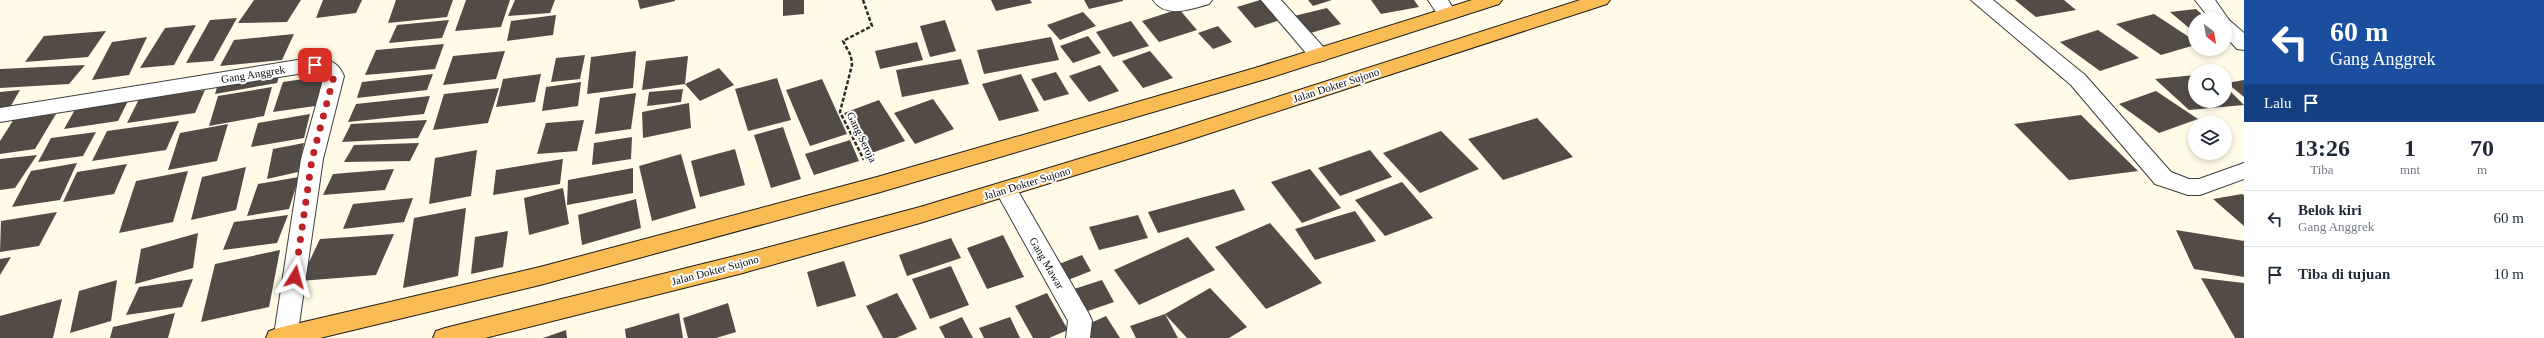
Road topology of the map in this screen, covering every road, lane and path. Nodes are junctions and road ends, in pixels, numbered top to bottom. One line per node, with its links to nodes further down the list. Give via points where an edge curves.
1 (863, 0): 18 (path, Gang Seroja, via 872,26 843,40 852,62 844,93 846,101 840,112)
2 (1163, 0): 3 (street, via 1179,6)
3 (1202, 0)
4 (1271, 0): 13 (street)
5 (1492, 0): 9 (highway)
6 (1600, 0): 15 (highway, Jalan Dokter Sujono)
7 (1981, 0): 17 (street, via 2078,80 2163,178 2183,186 2200,188)
8 (2204, 0): 10 (street)
9 (1442, 7): 13 (highway)
10 (2214, 12)
11 (2232, 32): 12 (street)
12 (2244, 44)
13 (1319, 55): 14 (highway)
14 (1262, 72): 15 (highway); 18 (highway)
15 (1287, 101): 19 (highway, Jalan Dokter Sujono)
16 (0, 115): 21 (street, Gang Anggrek, via 310,65 324,65 330,69 334,76 312,159)
17 (2244, 171)
18 (877, 186): 21 (highway, via 540,276)
19 (1006, 190): 20 (highway, Jalan Dokter Sujono); 23 (street, Gang Mawar, via 1080,321)
20 (493, 332): 22 (highway, Jalan Dokter Sujono)
21 (282, 337)
22 (445, 338)
23 (1078, 338)

